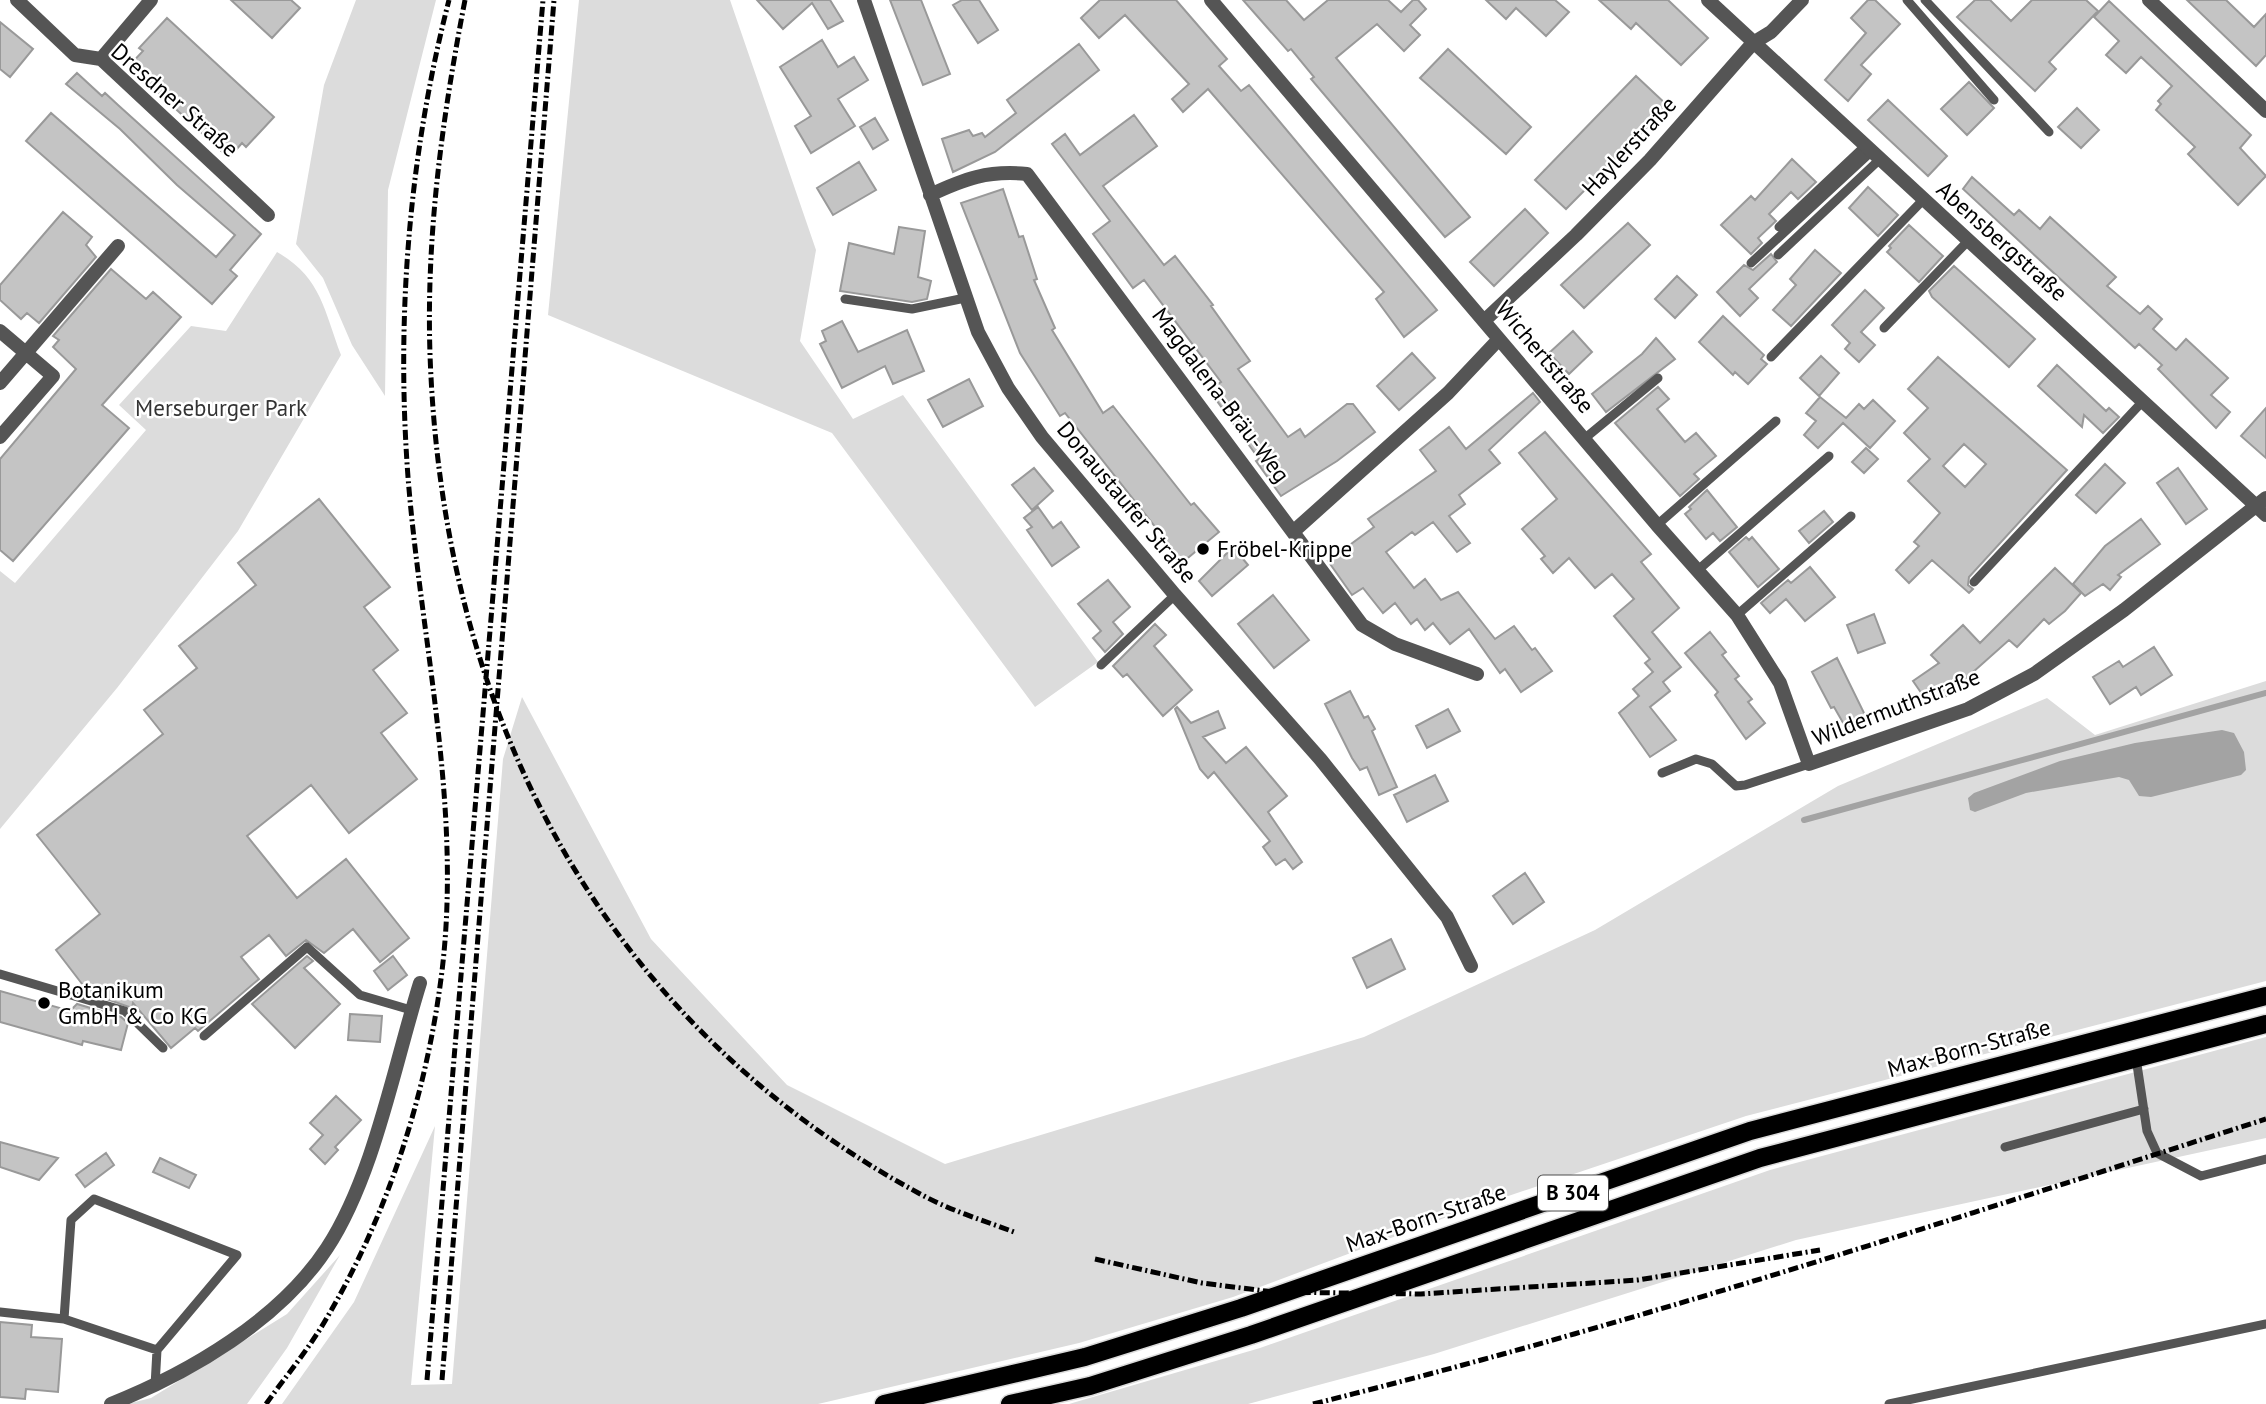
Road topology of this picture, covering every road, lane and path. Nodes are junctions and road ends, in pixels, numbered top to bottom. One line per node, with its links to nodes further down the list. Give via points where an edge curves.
1 (17, 0): 11 (street, Dresdner Straße, via 75,55)
2 (151, 0): 11 (street)
3 (864, 0): 16 (street, Donaustaufer Straße)
4 (1212, 0): 26 (street, Wichertstraße)
5 (1708, 0): 10 (street, Abensbergstraße)
6 (1802, 0): 10 (street, Haylerstraße, via 1771,32)
7 (1907, 0): 12 (lane)
8 (1926, 0): 14 (lane)
9 (2149, 0): 13 (street)
10 (1753, 43): 15 (street, Abensbergstraße); 26 (street, Haylerstraße, via 1650,160)
11 (101, 59): 18 (street, Dresdner Straße)
12 (1994, 100)
13 (2266, 111)
14 (2049, 132)
15 (1872, 153): 17 (street, Abensbergstraße); 19 (lane); 22 (lane); 23 (lane)
16 (930, 195): 24 (street, Donaustaufer Straße); 42 (street, Magdalena-Bräu-Weg, via 972,176 1027,174)
17 (1923, 201): 20 (street, Abensbergstraße); 31 (lane)
18 (268, 215)
19 (1779, 227)
20 (1968, 241): 27 (lane); 34 (street, Abensbergstraße)
21 (118, 246): 30 (street)
22 (1778, 256)
23 (1751, 263)
24 (965, 298): 25 (lane, via 912,309); 45 (street, Donaustaufer Straße, via 978,332 1028,418)
25 (845, 299)
26 (1485, 320): 29 (street, Wichertstraße)
27 (1884, 328)
28 (0, 331): 30 (street)
29 (1499, 339): 37 (street, Wichertstraße); 42 (street, via 1422,418)
30 (26, 353): 33 (street); 36 (street, via 53,376)
31 (1770, 357)
32 (1658, 378): 37 (lane)
33 (0, 383)
34 (2144, 400): 39 (street, Abensbergstraße); 44 (lane)
35 (1776, 421): 41 (lane)
36 (0, 437)
37 (1584, 439): 41 (street, Wichertstraße)
38 (1829, 456): 43 (lane)
39 (2263, 507): 49 (street, Wildermuthstraße, via 2034,674 1968,709)
40 (1851, 516): 46 (lane)
41 (1657, 525): 43 (street, Wichertstraße)
42 (1294, 531): 48 (street, Magdalena-Bräu-Weg, via 1362,625 1395,643)
43 (1698, 570): 46 (street, Wichertstraße)
44 (1974, 582)
45 (1175, 595): 47 (lane); 51 (street, Donaustaufer Straße, via 1321,760 1447,917)
46 (1737, 615): 49 (street, Wichertstraße, via 1780,683)
47 (1101, 665)
48 (1477, 674)
49 (1810, 764): 50 (lane, Wildermuthstraße, via 1736,786 1712,764 1696,759)
50 (1662, 773)
51 (1471, 967)
52 (0, 974): 58 (lane, via 125,1011)
53 (420, 983): 55 (street)
54 (2266, 996): 69 (main road, Max-Born-Straße / B 304, via 1751,1131 1241,1308 1085,1357)
55 (411, 1010): 57 (lane, via 360,995 307,947); 67 (street, via 359,1185 327,1249 285,1296 224,1347)
56 (2266, 1024): 59 (main road, B 304)
57 (204, 1036)
58 (163, 1048)
59 (2136, 1057): 60 (lane); 70 (main road, B 304, via 1760,1158 1251,1335 1090,1386)
60 (2144, 1109): 61 (lane); 62 (lane, via 2157,1153 2200,1177)
61 (2004, 1147)
62 (2266, 1159)
63 (0, 1312): 64 (lane)
64 (64, 1319): 66 (lane); 66 (lane, via 71,1220 94,1199 237,1255)
65 (2266, 1324): 71 (lane)
66 (157, 1350): 67 (lane)
67 (155, 1386): 68 (street)
68 (111, 1404)
69 (884, 1404)
70 (1010, 1404)
71 (1889, 1404)

